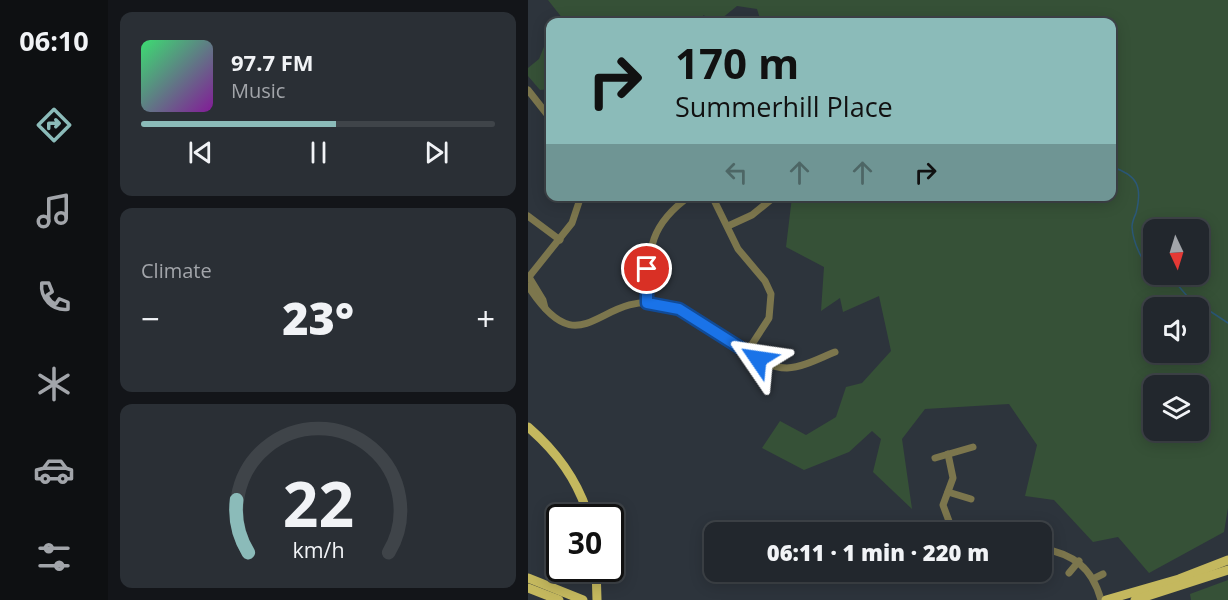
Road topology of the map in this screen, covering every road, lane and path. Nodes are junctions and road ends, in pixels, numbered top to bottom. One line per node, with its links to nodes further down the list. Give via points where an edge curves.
1 (529, 94): 2 (street)
2 (546, 113)
3 (579, 201): 9 (street, via 572,223)
4 (684, 201): 12 (street, via 669,213 653,237)
5 (715, 201): 8 (street)
6 (769, 201): 8 (street, via 752,215)
7 (528, 216): 9 (street)
8 (728, 226): 14 (street, via 738,249 771,294 768,318)
9 (560, 240): 10 (street)
10 (528, 277): 13 (street)
11 (528, 286): 13 (street)
12 (647, 303): 13 (street, via 618,309 583,326 558,321); 14 (street, via 679,309)
13 (545, 308)
14 (747, 352): 15 (street, via 767,364 785,368)
15 (835, 352)
16 (528, 427): 22 (main road, via 566,468)
17 (973, 447): 18 (street)
18 (948, 454): 19 (street); 20 (street, via 954,478)
19 (935, 458)
20 (948, 492): 21 (street); 23 (street, via 944,508)
21 (971, 500)
22 (584, 504)
23 (949, 522)
24 (1052, 551): 26 (street)
25 (1228, 560): 39 (main road)
26 (1079, 561): 28 (street); 31 (street)
27 (1228, 570): 40 (main road)
28 (1069, 573)
29 (1103, 574): 31 (street)
30 (528, 578): 36 (main road)
31 (1093, 579): 38 (street)
32 (596, 582): 37 (main road)
33 (532, 590): 34 (main road); 35 (main road)
34 (547, 600)
35 (559, 600)
36 (583, 600)
37 (597, 600)
38 (1101, 600)
39 (1106, 600)
40 (1136, 600)

